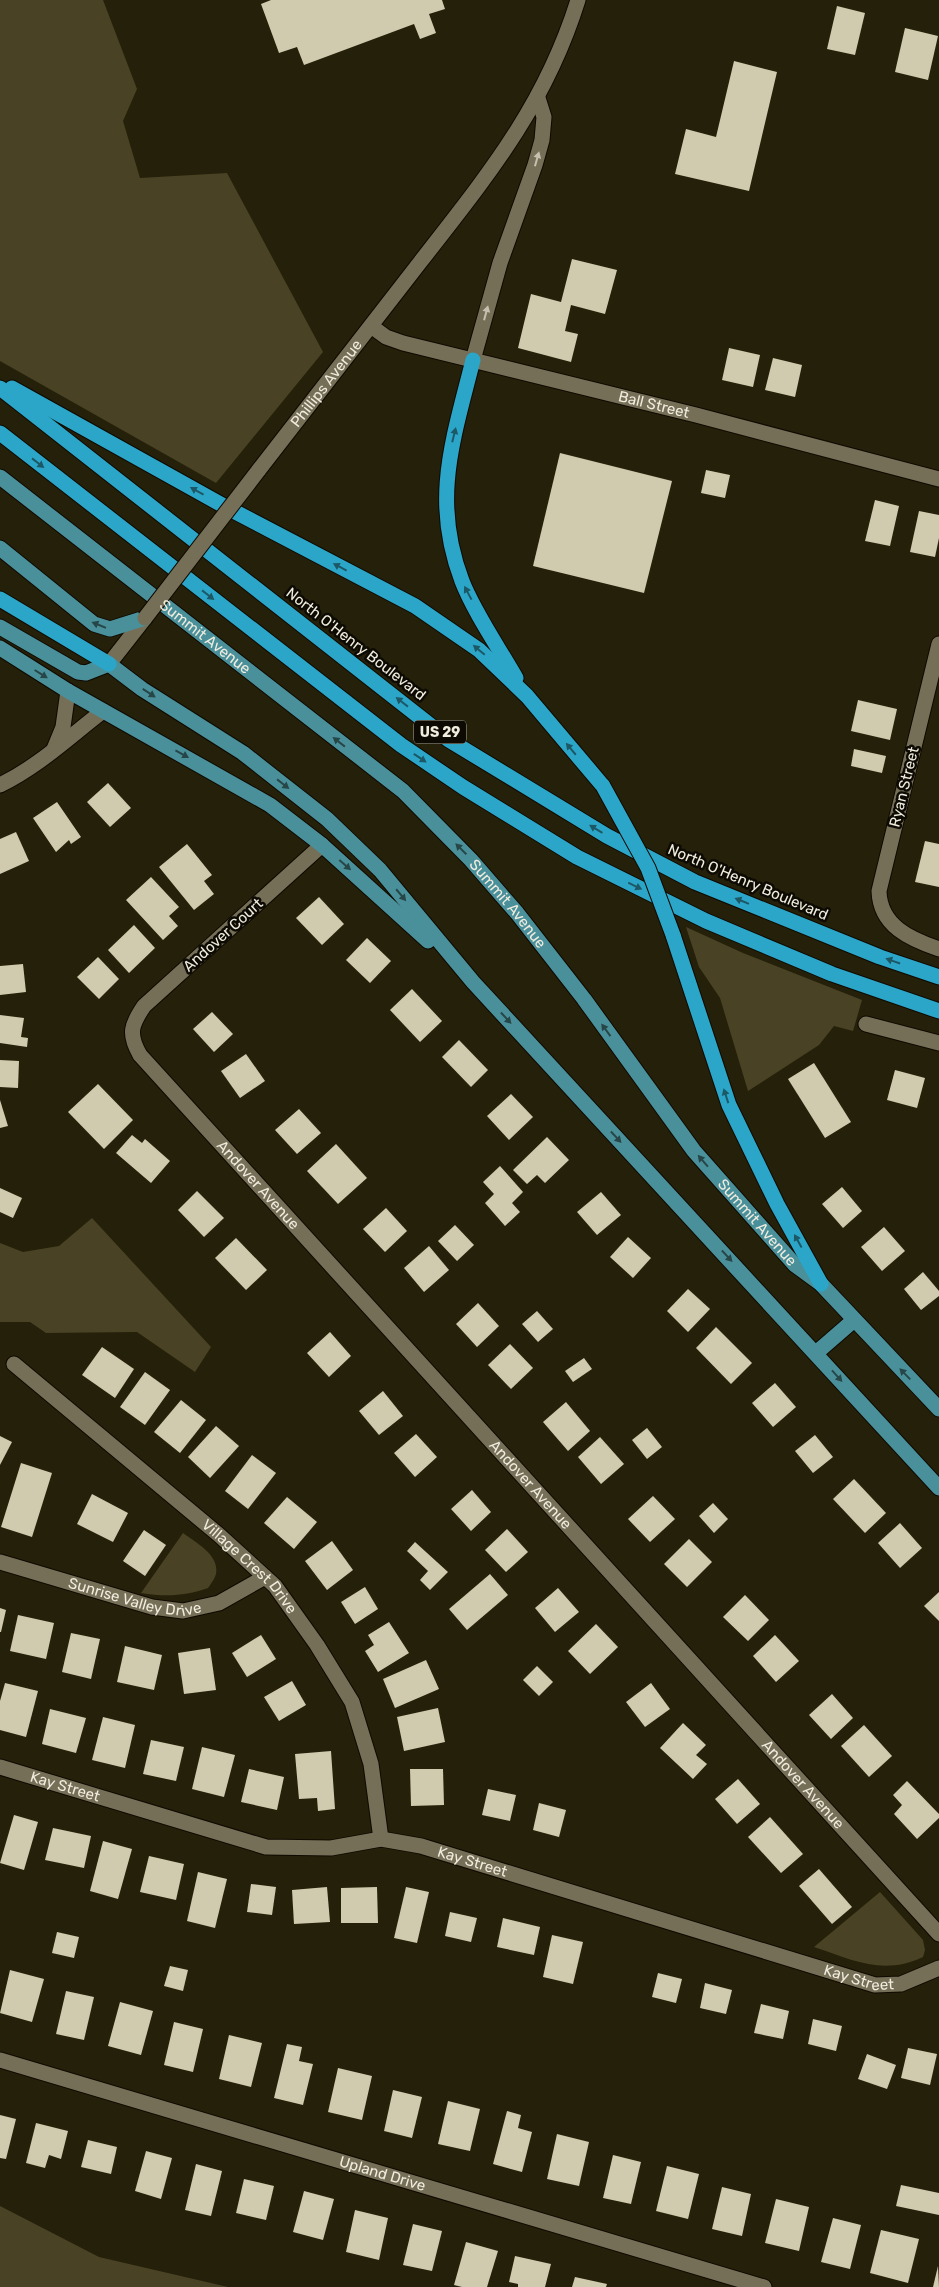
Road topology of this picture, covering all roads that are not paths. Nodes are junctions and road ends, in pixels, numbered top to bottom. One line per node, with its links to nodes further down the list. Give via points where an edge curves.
1 (575, 1): 2 (street, Phillips Avenue, via 562,47)
2 (538, 98): 3 (street, Phillips Avenue, via 501,158); 4 (street, one-way to 2, via 500,263 542,140 544,117)
3 (371, 326): 4 (street, Ball Street, via 403,343); 12 (street, Phillips Avenue, bridge)
4 (474, 360): 9 (street, Ball Street, via 696,414); 18 (highway, one-way to 4, via 462,582 450,541 445,508 446,479)
5 (0, 381): 18 (highway, one-way to 5, via 479,650 416,606 224,506)
6 (0, 388): 24 (highway, North O'Henry Boulevard / US 29, one-way to 6, via 696,882 607,836 449,740)
7 (0, 433): 26 (highway, US 29, one-way to 26, via 401,745 471,792 577,857 706,921 832,974)
8 (0, 477): 30 (main road, Summit Avenue, one-way to 8, via 795,1265 694,1151 517,913 471,860 403,791)
9 (939, 479)
10 (0, 548): 12 (main road, one-way to 10, via 110,629 94,624)
11 (0, 599): 16 (highway)
12 (145, 618): 16 (street, Phillips Avenue)
13 (0, 627): 16 (main road, via 78,672 86,673)
14 (939, 644): 23 (street, Ryan Street, via 878,891 879,902 893,927)
15 (0, 648): 17 (main road, one-way to 17)
16 (109, 664): 25 (main road, one-way to 25, via 142,689 243,753 327,819 380,870)
17 (68, 691): 19 (main road); 20 (street, via 62,727)
18 (527, 696): 30 (highway, one-way to 18, bridge, via 776,1204 729,1105 648,868 603,786)
19 (103, 711): 20 (street); 22 (main road, one-way to 22, via 270,805)
20 (53, 753): 21 (street)
21 (0, 785)
22 (322, 846): 25 (main road, one-way to 25); 28 (street, Andover Court, via 144,1006 135,1018)
23 (939, 949)
24 (939, 977)
25 (473, 982): 32 (main road, one-way to 32)
26 (939, 1010)
27 (866, 1024): 29 (street)
28 (132, 1030): 40 (street, Andover Avenue, via 133,1044 140,1055)
29 (939, 1043)
30 (822, 1284): 31 (main road, Summit Avenue)
31 (854, 1320): 32 (main road); 34 (main road, Summit Avenue, one-way to 31)
32 (816, 1353): 35 (main road, one-way to 35)
33 (14, 1364): 37 (street, Village Crest Drive, via 220,1535)
34 (939, 1409)
35 (939, 1488)
36 (0, 1562): 37 (street, Sunrise Valley Drive, via 152,1608 183,1611 219,1603)
37 (265, 1577): 39 (street, Village Crest Drive, via 317,1644 352,1702 370,1764)
38 (0, 1767): 39 (street, Kay Street, via 266,1847 331,1848)
39 (380, 1839): 41 (street, Kay Street, via 421,1846 875,1985 901,1984)
40 (939, 1934)
41 (939, 1968)
42 (0, 2060): 43 (street, Upland Drive)
43 (764, 2287)

